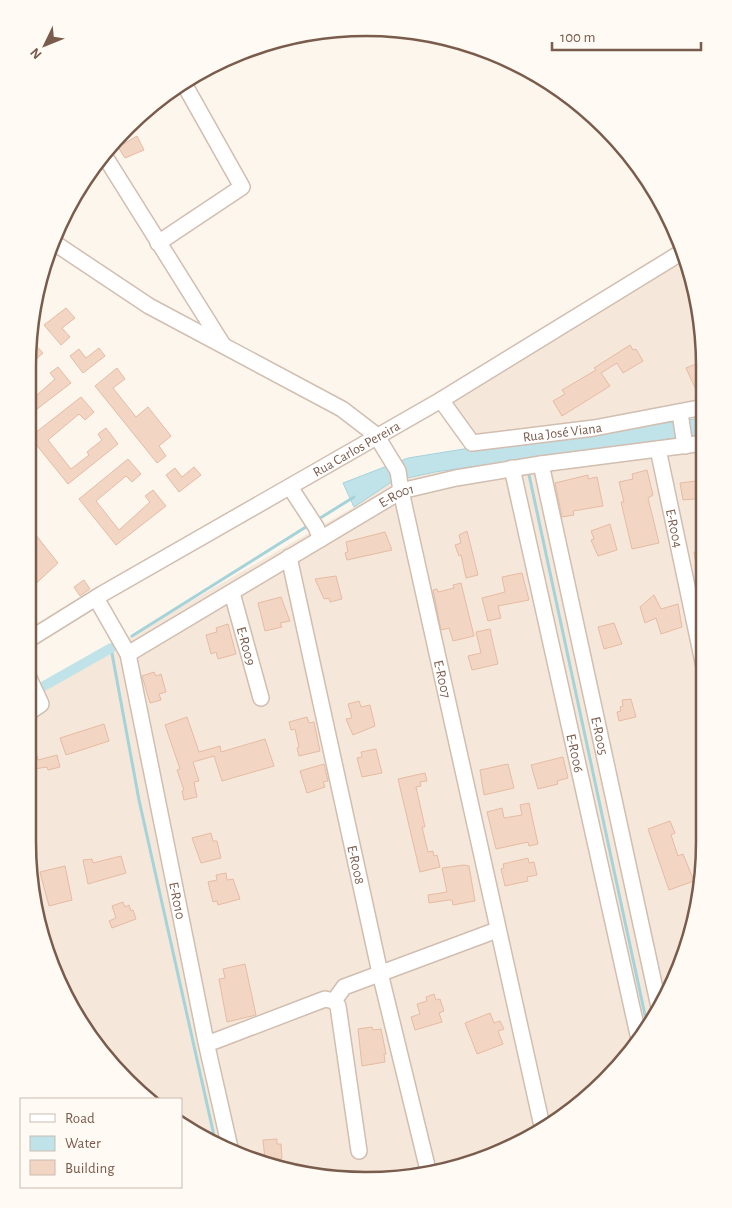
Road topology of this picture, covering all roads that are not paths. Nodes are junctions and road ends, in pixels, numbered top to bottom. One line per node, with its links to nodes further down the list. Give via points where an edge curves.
1 (187, 89): 3 (street, via 242,187)
2 (108, 161): 3 (street)
3 (158, 243): 6 (street)
4 (59, 246): 6 (street, via 149,306)
5 (676, 255): 7 (street, Rua Carlos Pereira)
6 (224, 346): 10 (street, via 342,409)
7 (441, 400): 9 (street, Rua José Viana, via 472,443 594,428); 10 (street, Rua Carlos Pereira)
8 (696, 410): 9 (street, Rua José Viana)
9 (680, 413): 12 (street)
10 (376, 435): 16 (street, Rua Carlos Pereira); 17 (street, E-R007, via 398,471)
11 (696, 444): 12 (street, E-R001)
12 (685, 446): 13 (street, E-R001)
13 (658, 449): 14 (street, E-R001); 22 (street, E-R004)
14 (541, 464): 15 (street, E-R001); 30 (street, E-R005)
15 (512, 468): 17 (street, E-R001); 32 (street, E-R006)
16 (290, 487): 18 (street); 21 (street, Rua Carlos Pereira)
17 (400, 492): 18 (street, E-R001); 28 (street, E-R007)
18 (315, 528): 19 (street, E-R001)
19 (289, 558): 20 (street, E-R001); 29 (street, E-R008)
20 (232, 593): 24 (street, E-R001); 26 (street, E-R009)
21 (96, 598): 23 (street, Rua Carlos Pereira); 24 (street, E-R010)
22 (696, 629)
23 (36, 635)
24 (128, 654): 33 (street, E-R010)
25 (36, 693): 27 (street, via 41,704)
26 (261, 698)
27 (36, 707)
28 (497, 930): 29 (street); 34 (street, E-R007, via 518,1008)
29 (380, 973): 31 (street, via 344,987); 37 (street, E-R008)
30 (657, 998)
31 (334, 1002): 33 (street, via 325,998); 36 (street, via 338,1006)
32 (637, 1030)
33 (206, 1042): 35 (street, E-R010)
34 (541, 1121)
35 (229, 1142)
36 (360, 1151)
37 (427, 1166)

